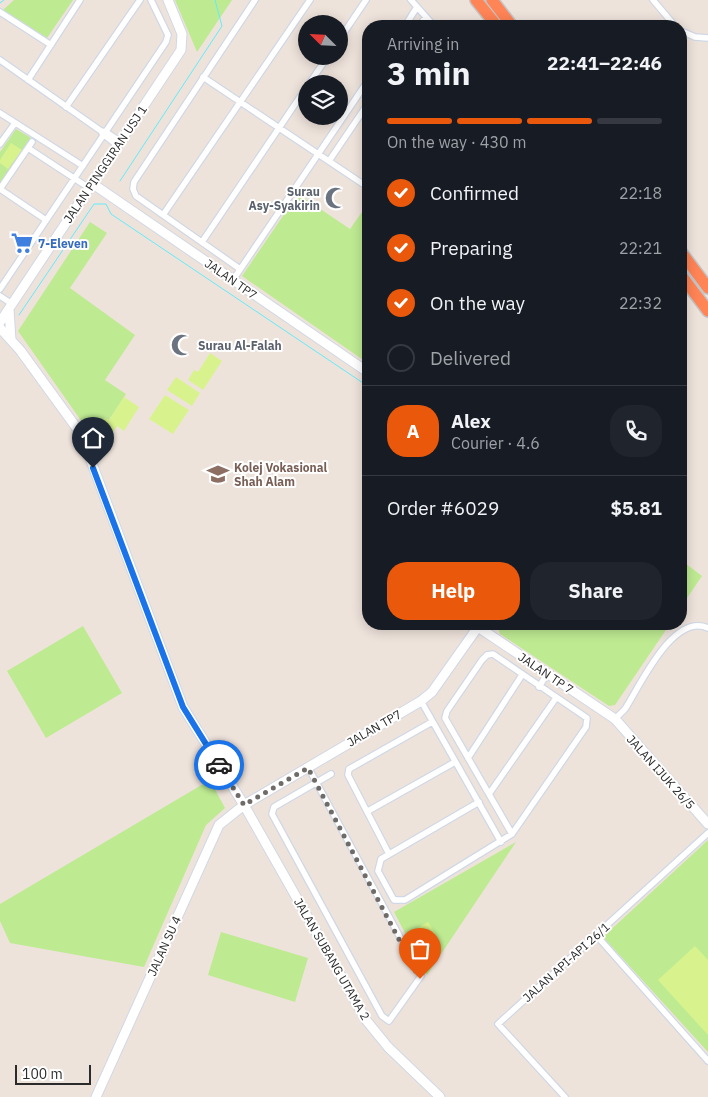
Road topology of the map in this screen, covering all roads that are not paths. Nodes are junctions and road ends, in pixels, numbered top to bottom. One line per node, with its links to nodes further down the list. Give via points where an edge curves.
1 (80, 0): 24 (street)
2 (140, 0): 31 (street)
3 (151, 0): 36 (street, via 168,35 166,42)
4 (168, 0): 39 (street, JALAN PINGGIRAN USJ 1, via 182,34 181,50)
5 (254, 0): 26 (street)
6 (310, 0): 30 (street)
7 (366, 0): 21 (street)
8 (411, 0): 12 (street)
9 (476, 0): 18 (highway)
10 (492, 0): 19 (highway)
11 (653, 0): 20 (street)
12 (417, 7): 14 (street); 15 (street)
13 (0, 12): 24 (street)
14 (426, 17): 16 (street); 17 (street)
15 (409, 20)
16 (424, 20)
17 (429, 20)
18 (492, 20)
19 (508, 20)
20 (670, 20)
21 (348, 27)
22 (687, 34): 23 (street)
23 (708, 38)
24 (51, 45): 27 (street)
25 (0, 60): 27 (street)
26 (203, 78): 30 (street); 48 (street, via 134,182 136,196)
27 (28, 80): 31 (street)
28 (362, 89): 41 (street)
29 (298, 100): 35 (street)
30 (240, 102): 35 (street); 48 (street)
31 (66, 107): 36 (street)
32 (362, 112): 42 (street)
33 (0, 113): 34 (street)
34 (15, 123): 38 (street); 43 (street)
35 (279, 128): 41 (street); 50 (street)
36 (103, 133): 39 (street); 43 (street)
37 (32, 142): 40 (street)
38 (0, 144)
39 (119, 144): 46 (street, JALAN PINGGIRAN USJ 1)
40 (28, 148): 44 (street); 47 (street)
41 (318, 154): 42 (street); 53 (street)
42 (329, 161): 45 (street)
43 (83, 166): 44 (street)
44 (75, 178): 46 (street); 49 (street)
45 (362, 183)
46 (91, 186): 55 (street, JALAN TP7); 60 (street, JALAN PINGGIRAN USJ 1)
47 (0, 189): 49 (street)
48 (163, 215): 50 (street)
49 (46, 220): 58 (street)
50 (202, 242): 53 (street)
51 (687, 257): 54 (highway)
52 (687, 260): 54 (highway)
53 (240, 268): 55 (street)
54 (693, 268): 57 (highway)
55 (233, 280): 65 (street, JALAN TP7)
56 (687, 283): 61 (highway)
57 (708, 288)
58 (0, 289)
59 (0, 296): 60 (street)
60 (7, 309): 62 (street, JALAN PINGGIRAN USJ 1); 64 (street)
61 (708, 312)
62 (0, 322)
63 (0, 328): 64 (street, JALAN SUBANG UTAMA 2)
64 (11, 340): 85 (street, JALAN SUBANG UTAMA 2, via 81,434 183,707)
65 (362, 369)
66 (687, 627): 67 (street)
67 (708, 628)
68 (475, 630): 75 (street, JALAN TP7, via 432,692)
69 (486, 630): 71 (street, JALAN TP 7)
70 (682, 630): 76 (street, via 672,637 625,709)
71 (547, 674): 73 (street); 76 (street, JALAN TP 7)
72 (522, 675): 73 (street); 78 (street); 78 (street, via 493,654 487,655 447,711 445,718)
73 (539, 687): 74 (street)
74 (556, 698): 83 (street); 88 (street, via 586,718 586,727)
75 (421, 701): 77 (street); 80 (street, JALAN TP7)
76 (615, 719): 87 (street, JALAN IJUK 26/5)
77 (432, 722): 79 (street); 86 (street, via 349,769 348,775)
78 (468, 758): 83 (street)
79 (455, 762): 84 (street); 86 (street)
80 (308, 768): 82 (street); 85 (street, JALAN TP7)
81 (331, 774): 82 (street)
82 (316, 782): 82 (street, via 421,976 392,1019 382,1016 272,814 274,807)
83 (489, 794): 88 (street)
84 (479, 802): 90 (street); 91 (street)
85 (244, 805): 94 (street, JALAN SU 4, via 225,818 215,832); 95 (street, JALAN SUBANG UTAMA 2, via 366,1020 388,1047)
86 (368, 811): 91 (street)
87 (708, 824)
88 (512, 834): 90 (street)
89 (708, 834): 92 (street, JALAN API-API 26/1)
90 (502, 842): 91 (street, via 405,900 394,900 378,871 380,859)
91 (390, 854)
92 (596, 935): 93 (street); 96 (street, JALAN API-API 26/1, via 498,1024)
93 (708, 1061)
94 (96, 1097)
95 (440, 1097)
96 (565, 1097)

